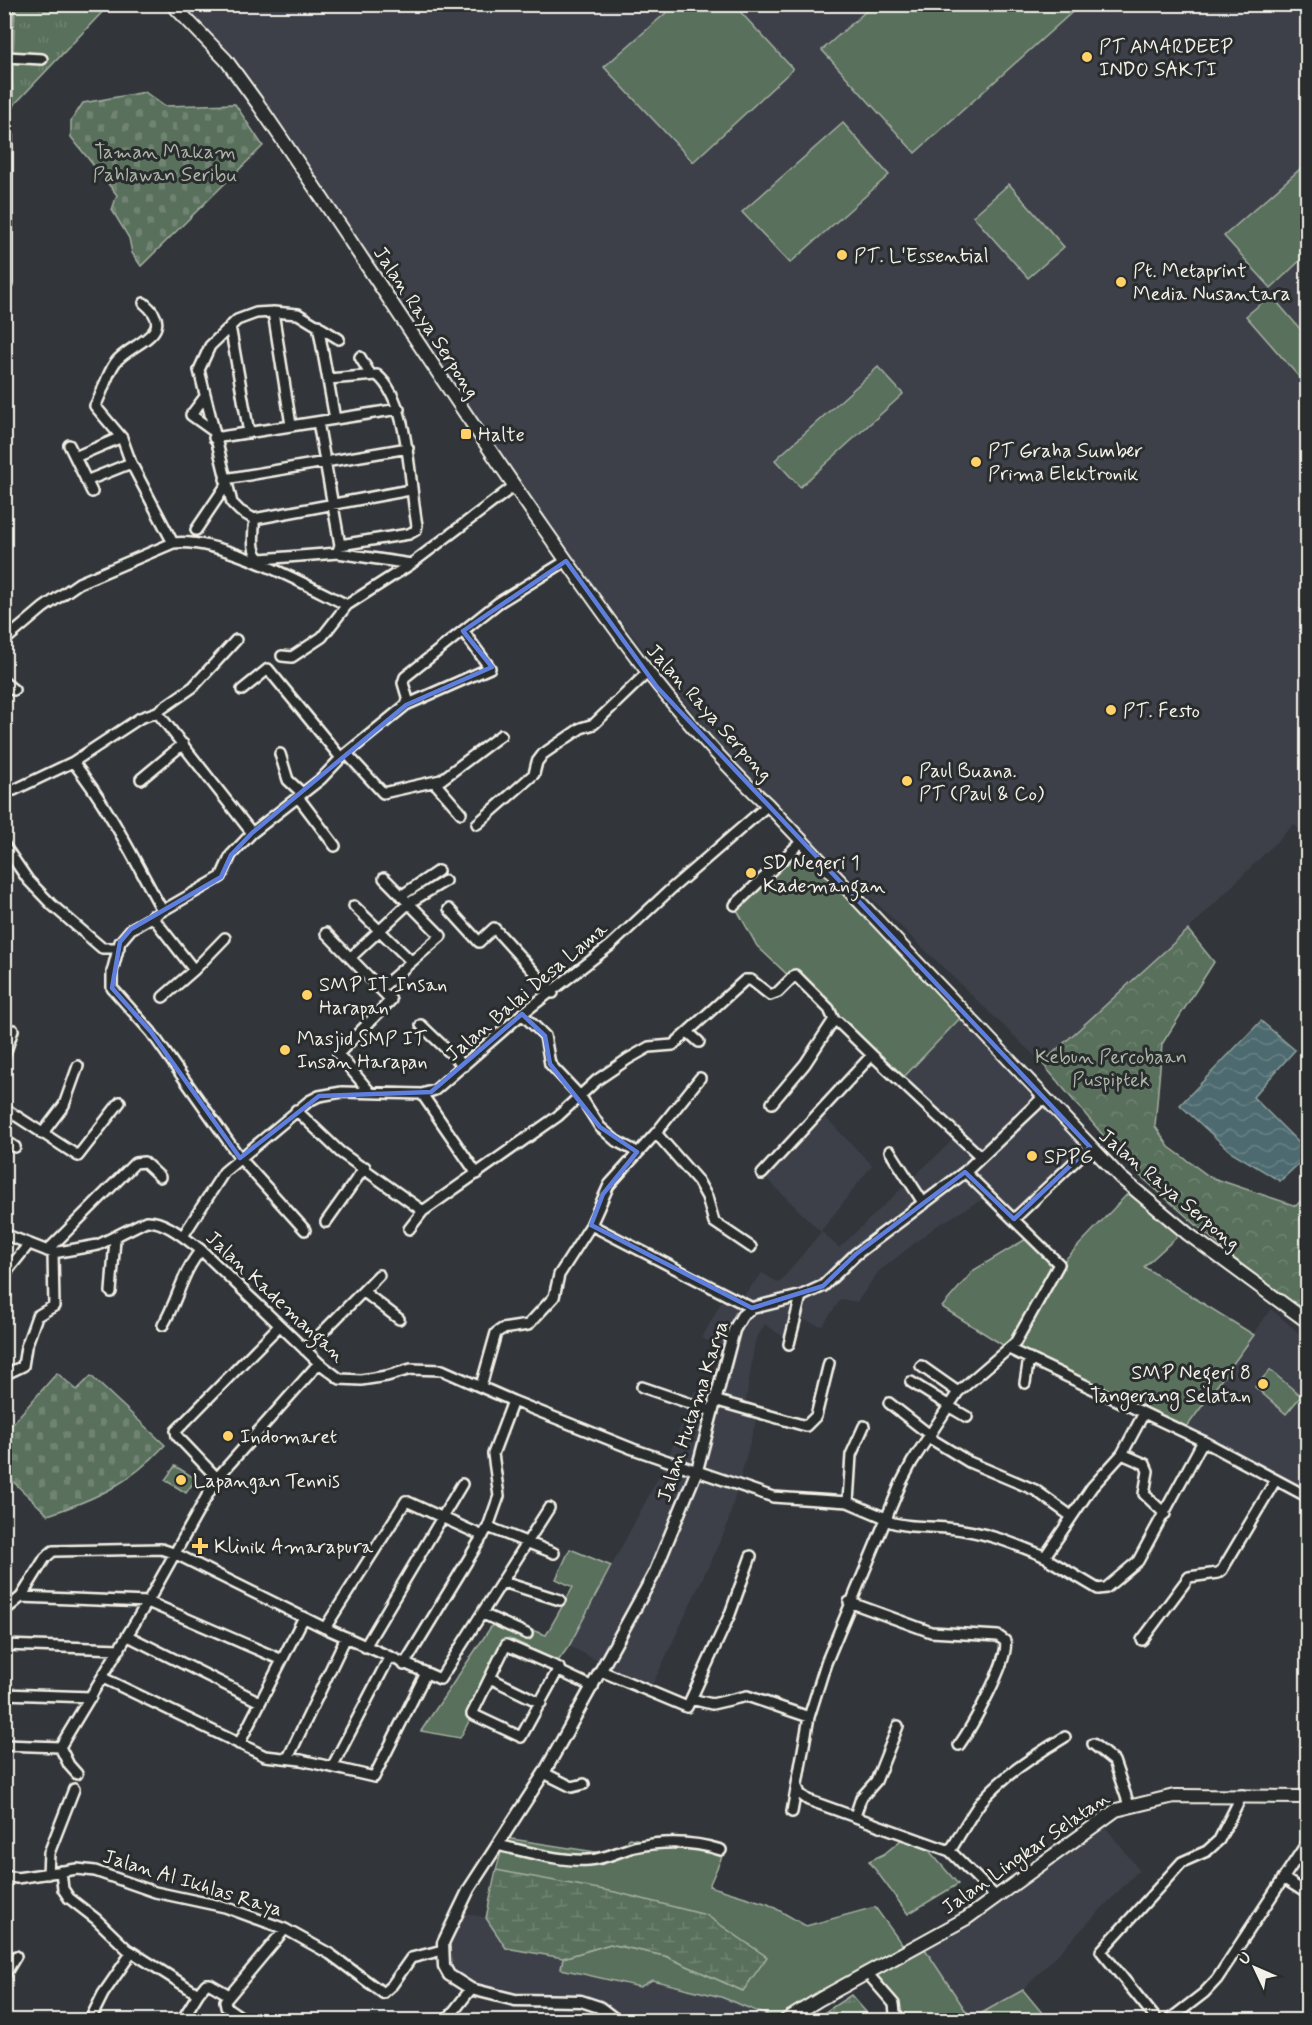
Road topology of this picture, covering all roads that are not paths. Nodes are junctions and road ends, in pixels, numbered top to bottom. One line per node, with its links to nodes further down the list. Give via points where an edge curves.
1 (7, 4): 3 (street)
2 (172, 4): 30 (main road, Jalan Raya Serpong, via 226,60 258,104)
3 (5, 57): 4 (street); 5 (street)
4 (42, 59)
5 (6, 151): 6 (street)
6 (7, 284)
7 (144, 303): 27 (street, via 154,311 154,328 142,345 129,350 115,363 95,406 122,438)
8 (273, 312): 9 (street, via 256,313); 10 (street, via 298,314); 19 (street)
9 (230, 326): 15 (street, via 210,346 199,367); 20 (street)
10 (318, 326): 11 (street); 14 (street)
11 (339, 339)
12 (360, 357): 13 (street)
13 (370, 374): 14 (street); 16 (street, via 382,379)
14 (328, 379): 17 (street)
15 (204, 398): 21 (street); 21 (street, via 191,416)
16 (399, 409): 17 (street); 24 (street)
17 (335, 419): 18 (street)
18 (318, 422): 19 (street); 26 (street)
19 (291, 425): 20 (street)
20 (249, 433): 21 (street)
21 (213, 434): 29 (street)
22 (117, 439): 25 (street)
23 (69, 445): 25 (street)
24 (408, 448): 26 (street); 31 (street)
25 (75, 457): 28 (street)
26 (326, 462): 29 (street); 33 (street)
27 (131, 463): 28 (street); 36 (street)
28 (86, 481): 32 (street)
29 (226, 481): 34 (street, via 233,506); 35 (street)
30 (514, 486): 38 (main road, Jalan Raya Serpong); 39 (street)
31 (410, 490): 33 (street); 37 (street, via 417,527 412,533)
32 (92, 492)
33 (332, 504): 34 (street); 37 (street)
34 (254, 519): 37 (street, via 254,550 261,559)
35 (196, 530)
36 (173, 543): 40 (street, via 189,541 243,557); 43 (street, via 79,583)
37 (339, 549): 39 (street)
38 (566, 561): 41 (street, via 498,603); 45 (main road, Jalan Raya Serpong)
39 (411, 564): 40 (street)
40 (347, 605): 44 (street, via 322,637 292,657)
41 (463, 631): 49 (street, via 405,677); 49 (street, via 490,667)
42 (236, 640): 50 (street, via 200,681)
43 (4, 641)
44 (282, 656)
45 (647, 673): 60 (main road, Jalan Raya Serpong, via 723,761); 62 (street, via 598,721 572,733 543,754 534,774)
46 (4, 682): 47 (street)
47 (14, 690)
48 (242, 690): 54 (street, via 268,669)
49 (406, 705): 54 (street)
50 (157, 712): 52 (street); 55 (street, via 140,718)
51 (501, 735): 57 (street)
52 (183, 744): 56 (street); 63 (street)
53 (280, 754): 59 (street, via 288,780)
54 (344, 756): 57 (street, via 381,793); 59 (street)
55 (73, 762): 58 (street); 75 (street, via 92,785)
56 (141, 779)
57 (435, 783): 61 (street)
58 (4, 791)
59 (300, 795): 63 (street); 66 (street)
60 (768, 805): 64 (main road, Jalan Raya Serpong); 85 (street, Jalan Balai Desa Lama)
61 (461, 813)
62 (477, 825)
63 (252, 833): 75 (street, via 231,855 221,877)
64 (802, 841): 72 (street); 101 (main road, Jalan Raya Serpong)
65 (4, 845): 80 (street, via 28,880 52,905 102,948)
66 (335, 846)
67 (438, 871): 70 (street)
68 (384, 878): 70 (street)
69 (445, 881): 71 (street)
70 (401, 896): 71 (street)
71 (409, 903): 77 (street); 82 (street, via 441,936)
72 (735, 905)
73 (354, 906): 77 (street)
74 (449, 909): 85 (street, via 479,942 494,928)
75 (162, 910): 76 (street)
76 (152, 916): 80 (street, via 124,935); 83 (street)
77 (380, 931): 81 (street); 82 (street)
78 (326, 933): 81 (street)
79 (225, 938): 83 (street)
80 (118, 948): 114 (street, via 112,988 151,1032)
81 (350, 958): 84 (street)
82 (411, 961): 84 (street)
83 (194, 970): 86 (street)
84 (380, 989): 98 (street, via 392,1000 338,1054)
85 (553, 993): 87 (street, Jalan Balai Desa Lama)
86 (163, 997)
87 (522, 1014): 96 (street, Jalan Balai Desa Lama); 100 (street, via 544,1036 550,1064)
88 (834, 1020): 91 (street, via 829,1009 795,975 771,995 745,980); 93 (street); 103 (street, via 792,1082)
89 (421, 1026): 96 (street)
90 (13, 1030): 94 (street)
91 (688, 1032): 92 (street); 100 (street, via 673,1045 649,1047 627,1059)
92 (699, 1042)
93 (872, 1055): 113 (street); 118 (street)
94 (4, 1057)
95 (78, 1066): 107 (street, via 64,1105)
96 (464, 1066): 99 (street, Jalan Balai Desa Lama, via 435,1090)
97 (700, 1078): 106 (street)
98 (370, 1092): 99 (street); 105 (street, via 331,1093)
99 (422, 1094): 117 (street)
100 (581, 1097): 112 (street, via 600,1126 616,1141); 117 (street)
101 (1044, 1097): 109 (main road, Jalan Raya Serpong); 113 (street, Jalan Hutama Karya)
102 (120, 1102): 107 (street, via 78,1156)
103 (772, 1103)
104 (4, 1108): 107 (street)
105 (296, 1110): 114 (street); 115 (street, via 340,1152)
106 (656, 1133): 112 (street); 131 (street, via 698,1181 712,1220)
107 (42, 1134)
108 (4, 1140): 110 (street)
109 (1090, 1147): 122 (street); 141 (main road, Jalan Raya Serpong, via 1171,1220)
110 (15, 1148)
111 (890, 1151): 120 (street)
112 (637, 1152): 124 (street, via 603,1194)
113 (981, 1157): 116 (street, Jalan Hutama Karya)
114 (240, 1158): 126 (street); 128 (street, via 220,1176)
115 (365, 1167): 121 (street); 123 (street)
116 (965, 1172): 120 (street, Jalan Hutama Karya); 122 (street)
117 (477, 1174): 121 (street)
118 (762, 1174)
119 (160, 1177): 133 (street, via 144,1162 135,1163)
120 (924, 1204): 138 (street, Jalan Hutama Karya, via 856,1254 823,1286)
121 (423, 1211): 125 (street)
122 (1014, 1219): 145 (street, via 1059,1264)
123 (326, 1222)
124 (591, 1225): 139 (street); 154 (street, via 559,1275 554,1298 528,1325 496,1333)
125 (409, 1229)
126 (304, 1230)
127 (4, 1234): 130 (street, Jalan Kademangan)
128 (183, 1236): 129 (street, Jalan Kademangan, via 149,1221); 132 (street, Jalan Kademangan)
129 (115, 1239): 133 (street, Jalan Kademangan, via 84,1249); 136 (street)
130 (28, 1245): 133 (street, Jalan Kademangan); 134 (street)
131 (751, 1247)
132 (201, 1250): 142 (street, via 187,1268 173,1309); 143 (street, Jalan Kademangan)
133 (50, 1252): 151 (street, via 53,1307 37,1316 22,1367)
134 (4, 1275)
135 (379, 1275): 137 (street)
136 (111, 1292)
137 (364, 1292): 140 (street); 146 (street)
138 (801, 1296): 139 (street, Jalan Hutama Karya); 144 (street)
139 (752, 1308): 160 (street, Jalan Hutama Karya, via 734,1330)
140 (399, 1319)
141 (1308, 1322)
142 (163, 1325)
143 (279, 1326): 146 (street, Jalan Kademangan); 168 (street, via 176,1431)
144 (789, 1344)
145 (1009, 1349): 147 (street); 156 (street)
146 (305, 1350): 148 (street, Jalan Kademangan)
147 (1029, 1358): 153 (street); 161 (street)
148 (319, 1363): 154 (street, Jalan Kademangan, via 340,1379 374,1379 428,1368); 168 (street)
149 (829, 1363): 160 (street, via 816,1416 806,1426)
150 (921, 1366): 156 (street)
151 (4, 1375)
152 (911, 1382): 159 (street)
153 (1025, 1383)
154 (481, 1386): 157 (street, Jalan Kademangan)
155 (642, 1387): 160 (street)
156 (958, 1392): 159 (street)
157 (513, 1401): 167 (street, Jalan Kademangan); 178 (street, via 493,1454 499,1496)
158 (889, 1403): 164 (street)
159 (948, 1405): 162 (street); 164 (street)
160 (713, 1406): 167 (street, Jalan Hutama Karya)
161 (1144, 1413): 165 (street); 166 (street)
162 (967, 1417)
163 (864, 1426): 172 (street, via 851,1455)
164 (929, 1436): 175 (street, via 969,1462 1035,1490); 177 (street, via 905,1476)
165 (1203, 1441): 169 (street); 174 (street)
166 (1122, 1454): 174 (street, via 1145,1464 1148,1471 1144,1494); 175 (street)
167 (697, 1470): 172 (street, Jalan Kademangan, via 774,1497); 205 (street, Jalan Hutama Karya, via 654,1574)
168 (217, 1478): 182 (street)
169 (1275, 1481): 171 (street); 197 (street, via 1222,1570 1189,1577)
170 (462, 1484): 176 (street)
171 (1308, 1497)
172 (848, 1502): 177 (street, Jalan Kademangan)
173 (549, 1508): 180 (street)
174 (1165, 1514): 184 (street, Jalan Kademangan, via 1138,1562 1103,1590)
175 (1071, 1516): 184 (street)
176 (443, 1519): 179 (street); 193 (street, via 406,1501); 199 (street)
177 (888, 1520): 184 (street, Jalan Kademangan, via 909,1527 947,1527 980,1533); 189 (street)
178 (488, 1527): 179 (street); 180 (street)
179 (483, 1536): 203 (street)
180 (528, 1544): 181 (street); 185 (street)
181 (554, 1553)
182 (176, 1554): 186 (street, via 152,1549 53,1551); 188 (street); 192 (street)
183 (750, 1556): 212 (street, via 730,1614)
184 (1046, 1557)
185 (503, 1582): 187 (street); 191 (street)
186 (21, 1597): 188 (street); 190 (street)
187 (560, 1600)
188 (148, 1602): 195 (street); 202 (street)
189 (849, 1602): 215 (street); 221 (street, via 931,1632 998,1636 1005,1641 997,1677)
190 (4, 1611)
191 (483, 1614): 194 (street); 206 (street, via 442,1678)
192 (304, 1617): 193 (street); 202 (street)
193 (326, 1628): 196 (street)
194 (527, 1634)
195 (128, 1636): 200 (street); 213 (street)
196 (346, 1637): 199 (street); 223 (street)
197 (1142, 1640)
198 (4, 1646): 200 (street)
199 (365, 1647): 201 (street)
200 (120, 1649): 207 (street)
201 (388, 1658): 203 (street); 224 (street)
202 (282, 1660): 213 (street)
203 (404, 1665): 206 (street)
204 (559, 1671): 208 (street, via 558,1666 506,1646); 209 (street); 214 (street)
205 (601, 1671): 209 (street, Jalan Hutama Karya); 212 (street, via 677,1704 687,1707)
206 (425, 1675): 224 (street, via 374,1777)
207 (104, 1678): 211 (street); 218 (street)
208 (490, 1678): 214 (street); 214 (street, via 474,1716 521,1737)
209 (593, 1687): 225 (street, Jalan Hutama Karya)
210 (4, 1694): 211 (street)
211 (91, 1697): 222 (street)
212 (691, 1699): 215 (street, via 712,1704 747,1696)
213 (260, 1702): 218 (street)
214 (541, 1703)
215 (809, 1716): 229 (street)
216 (898, 1726): 234 (street, via 876,1781 861,1798)
217 (1065, 1737): 238 (street, via 1038,1753 991,1792)
218 (239, 1744): 223 (street, via 265,1756)
219 (1093, 1744): 232 (street, via 1114,1761)
220 (4, 1745): 222 (street)
221 (959, 1745)
222 (60, 1747): 226 (street)
223 (288, 1758): 224 (street)
224 (332, 1767)
225 (544, 1773): 227 (street, via 572,1787); 236 (street, Jalan Hutama Karya)
226 (77, 1774)
227 (584, 1784)
228 (74, 1789): 240 (street, via 49,1853)
229 (798, 1789): 233 (street); 234 (street, via 808,1800)
230 (1242, 1795): 231 (main road, Jalan Lingkar Selatan); 232 (main road, Jalan Lingkar Selatan, via 1174,1797); 261 (street, via 1219,1840 1207,1851 1182,1862 1101,1951)
231 (1308, 1797)
232 (1129, 1804): 244 (main road, Jalan Lingkar Selatan, via 1102,1818)
233 (792, 1812)
234 (855, 1816): 238 (street)
235 (1308, 1841): 242 (street)
236 (497, 1845): 237 (street, via 577,1860 677,1842); 246 (street, Jalan Hutama Karya, via 469,1889)
237 (721, 1850)
238 (950, 1851): 244 (street)
239 (61, 1871): 240 (street, Jalan Al Ikhlas Raya); 245 (street, Jalan Al Ikhlas Raya, via 95,1871 155,1892 215,1904); 247 (street, via 65,1894)
240 (48, 1874): 241 (street, Jalan Al Ikhlas Raya)
241 (4, 1876)
242 (1283, 1878): 243 (street); 262 (street, via 1217,1979)
243 (1308, 1894)
244 (996, 1897): 249 (main road, Jalan Lingkar Selatan, via 948,1930)
245 (285, 1929): 246 (street, Jalan Al Ikhlas Raya, via 330,1954 383,1993 411,1958); 253 (street)
246 (443, 1947): 251 (street, via 444,1966 449,1975)
247 (132, 1952): 252 (street); 254 (street)
248 (16, 1956): 250 (street)
249 (867, 1973): 259 (main road, Jalan Lingkar Selatan); 260 (street, via 894,2004 895,2013)
250 (4, 1976)
251 (471, 1989): 257 (street); 258 (street, via 514,2000 580,2001 599,2007)
252 (198, 1994): 253 (street, via 210,1984); 255 (street)
253 (229, 1995): 256 (street, via 226,2007)
254 (90, 2020)
255 (182, 2020)
256 (245, 2020)
257 (447, 2020)
258 (616, 2020)
259 (786, 2020)
260 (902, 2020)
261 (1158, 2020)
262 (1169, 2020)

